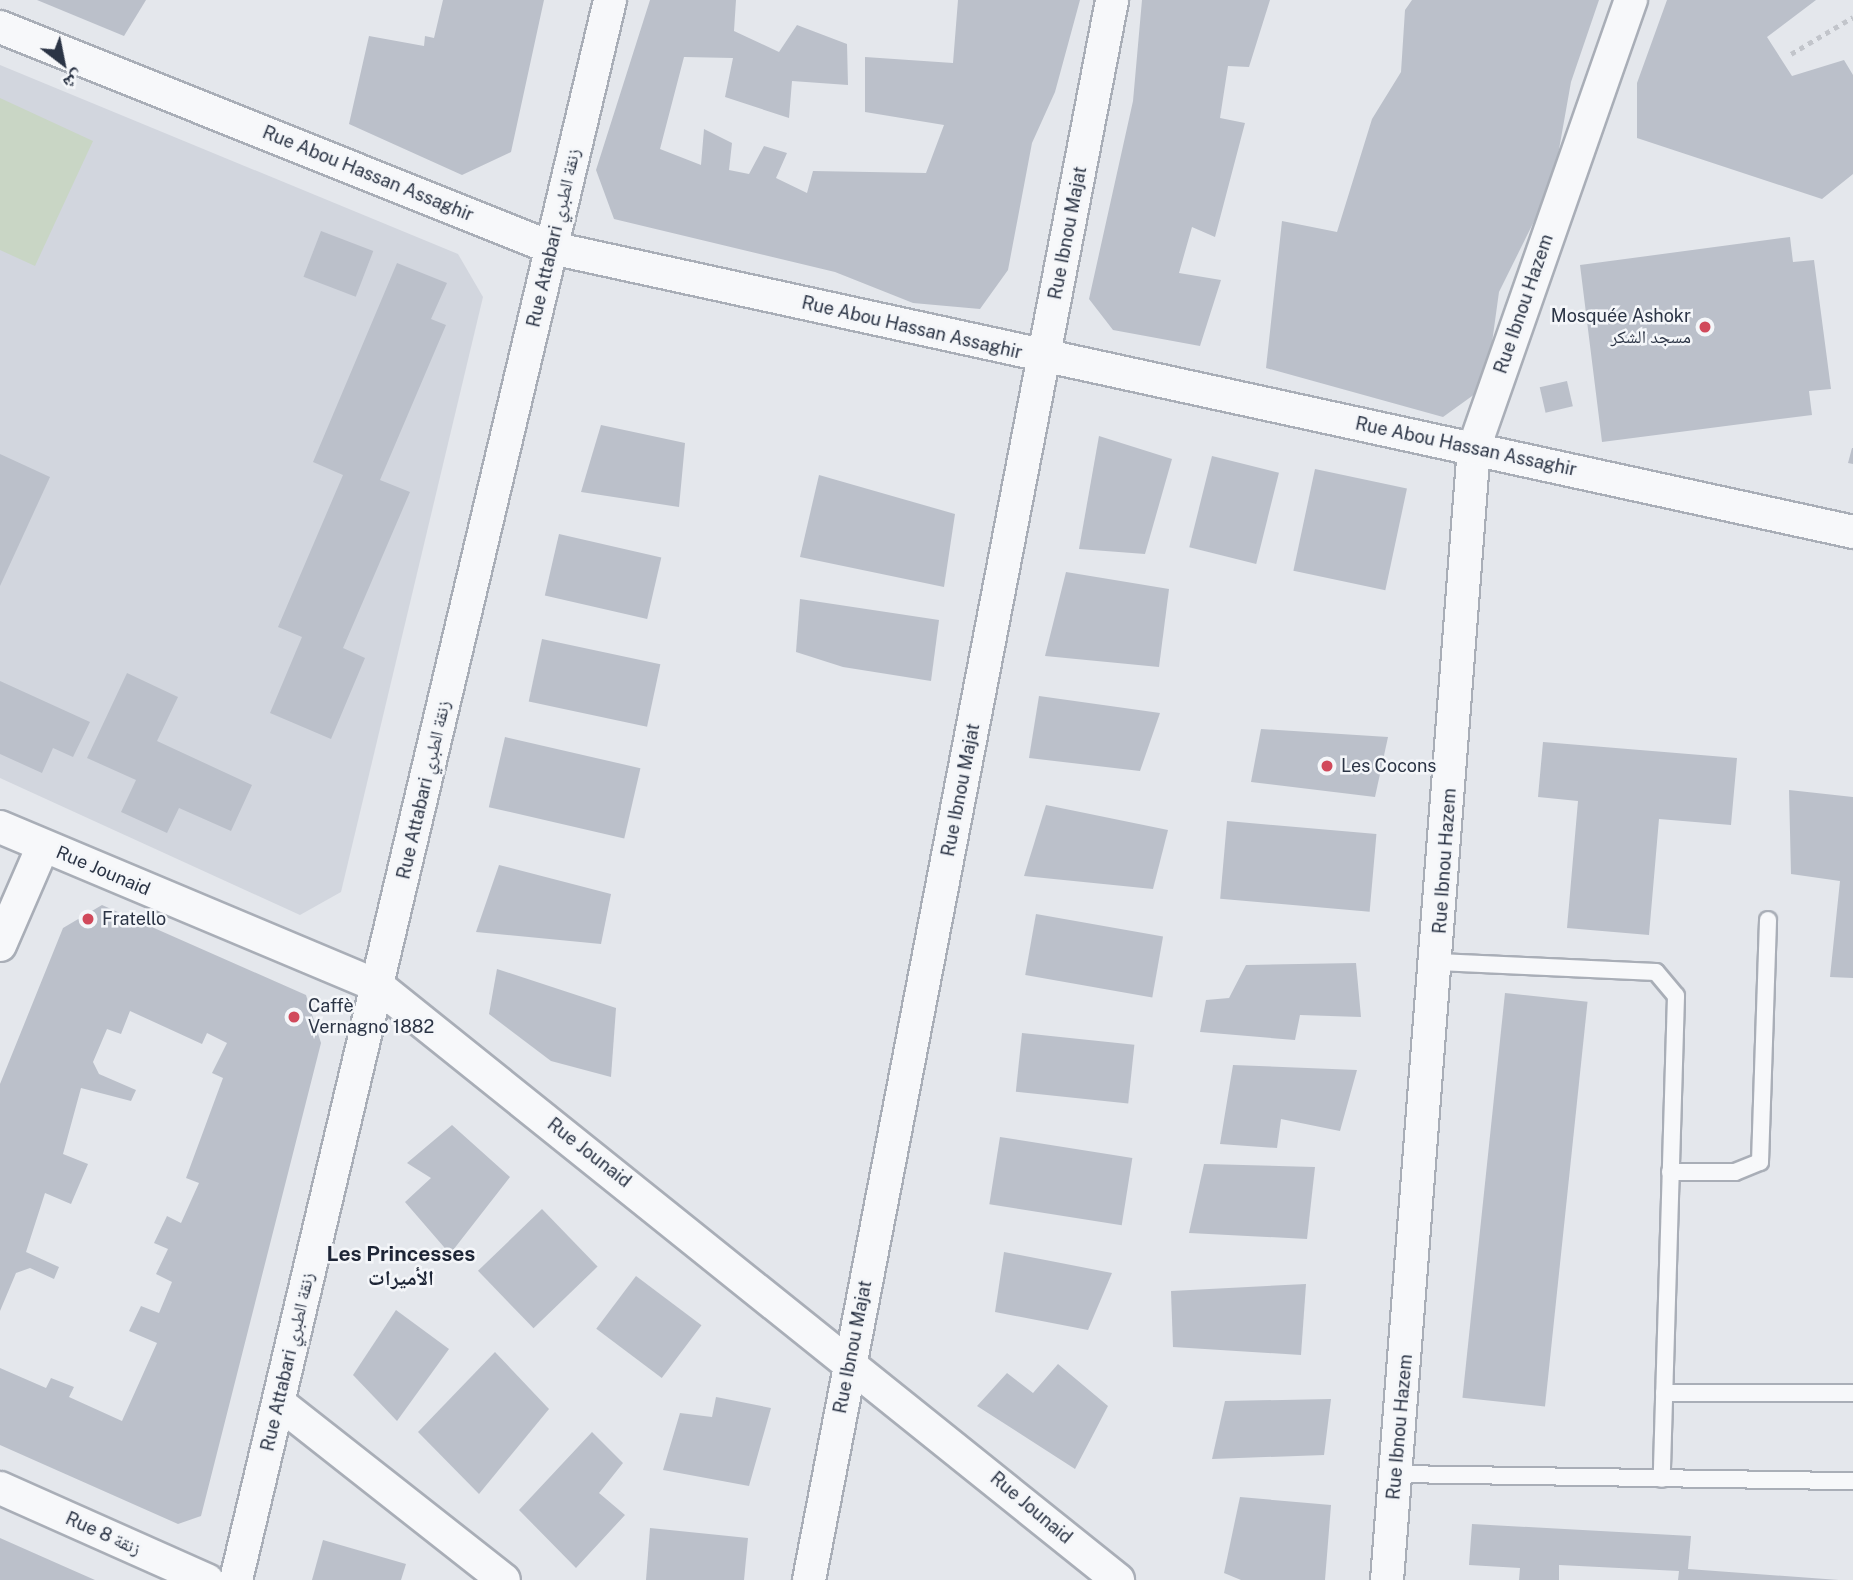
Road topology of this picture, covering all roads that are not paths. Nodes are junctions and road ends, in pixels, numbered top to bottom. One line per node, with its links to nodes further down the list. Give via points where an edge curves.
1 (610, 0): 5 (street, Rue Attabari زنقة الطبري)
2 (1112, 0): 6 (street, Rue Ibnou Majat)
3 (1631, 0): 7 (street, Rue Ibnou Hazem)
4 (0, 27): 5 (street, Rue Abou Hassan Assaghir)
5 (552, 248): 6 (street, Rue Abou Hassan Assaghir); 14 (street, Rue Attabari زنقة الطبري)
6 (1045, 358): 7 (street, Rue Abou Hassan Assaghir); 16 (street, Rue Ibnou Majat)
7 (1474, 448): 8 (street, Rue Abou Hassan Assaghir); 13 (street, Rue Ibnou Hazem)
8 (1853, 532)
9 (0, 827): 10 (street, Rue Jounaid)
10 (43, 846): 12 (street); 14 (street, Rue Jounaid)
11 (1768, 920): 15 (lane, via 1760,1162 1735,1172)
12 (0, 945)
13 (1438, 962): 15 (lane, via 1637,970 1669,981 1676,996); 20 (street, Rue Ibnou Hazem)
14 (378, 986): 16 (street, Rue Jounaid); 19 (street, Rue Attabari زنقة الطبري)
15 (1670, 1172): 17 (lane)
16 (850, 1359): 27 (street, Rue Ibnou Majat); 28 (street, Rue Jounaid)
17 (1664, 1393): 18 (lane); 21 (lane)
18 (1853, 1393)
19 (279, 1403): 25 (street, Rue Attabari زنقة الطبري); 26 (street)
20 (1396, 1474): 21 (lane); 29 (street, Rue Ibnou Hazem)
21 (1662, 1479): 22 (lane)
22 (1853, 1481)
23 (0, 1488): 24 (street, Rue 8 زنقة)
24 (207, 1580)
25 (236, 1580)
26 (504, 1580)
27 (809, 1580)
28 (1118, 1580)
29 (1387, 1580)

